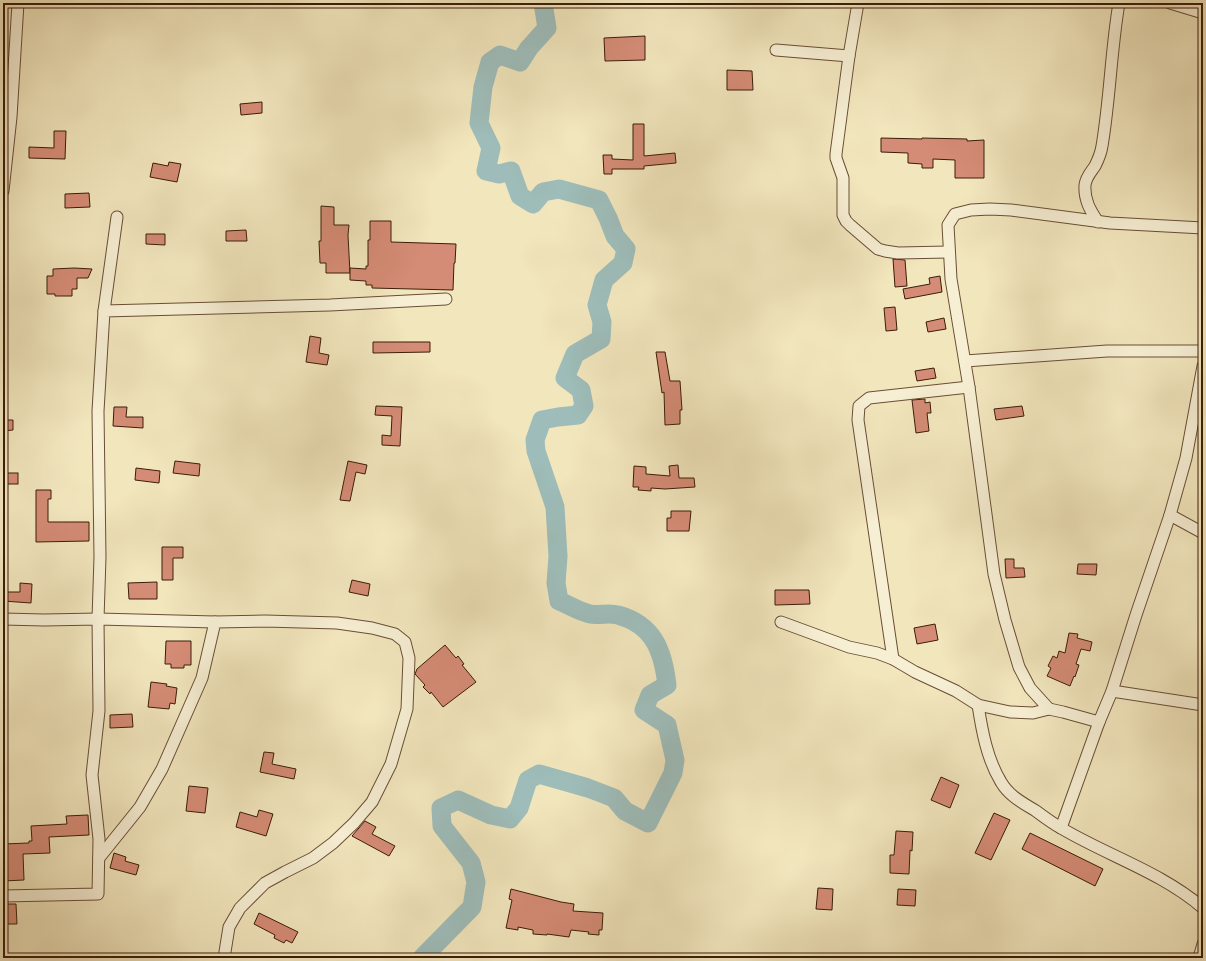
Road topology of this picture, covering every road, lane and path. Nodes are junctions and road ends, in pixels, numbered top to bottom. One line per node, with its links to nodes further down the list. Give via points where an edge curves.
1 (18, 3): 8 (street, via 12,117)
2 (858, 3): 7 (street)
3 (1119, 3): 10 (street, via 1102,147 1085,186 1087,204)
4 (1170, 3): 5 (street)
5 (1203, 13)
6 (776, 50): 7 (street)
7 (849, 56): 12 (street, via 836,154 844,178 844,217 878,249 898,253)
8 (3, 191)
9 (117, 217): 14 (street)
10 (1098, 222): 11 (street); 12 (street, via 1011,210 966,211 955,214 948,225)
11 (1203, 228)
12 (948, 252): 16 (street)
13 (446, 299): 14 (street)
14 (104, 311): 22 (street, via 98,411)
15 (1203, 351): 16 (street, via 1107,351)
16 (965, 361): 18 (street)
17 (1203, 366): 19 (street, via 1186,458)
18 (969, 387): 25 (street, via 869,398 858,406); 29 (street, via 994,574 1005,620 1019,667 1030,688)
19 (1170, 515): 20 (street); 26 (street)
20 (1203, 533)
21 (3, 619): 22 (street)
22 (98, 619): 23 (street); 32 (street, via 99,711 92,775)
23 (215, 622): 32 (street, via 202,678 162,769 140,807); 36 (street, via 265,621 372,628 395,634 404,642 409,658 407,709 391,764 372,802 333,843 313,858 265,884 240,908 229,927)
24 (781, 622): 25 (street, via 849,647)
25 (893, 659): 27 (street)
26 (1112, 691): 28 (street); 30 (street)
27 (978, 705): 29 (street, via 1010,712 1033,713); 31 (street, via 986,746 1002,783 1014,797)
28 (1203, 705)
29 (1049, 710): 30 (street)
30 (1100, 722): 31 (street)
31 (1061, 828): 34 (street, via 1158,876)
32 (99, 858): 33 (street, via 98,894)
33 (3, 896)
34 (1203, 908)
35 (1203, 944): 37 (street)
36 (224, 958)
37 (1199, 958)

